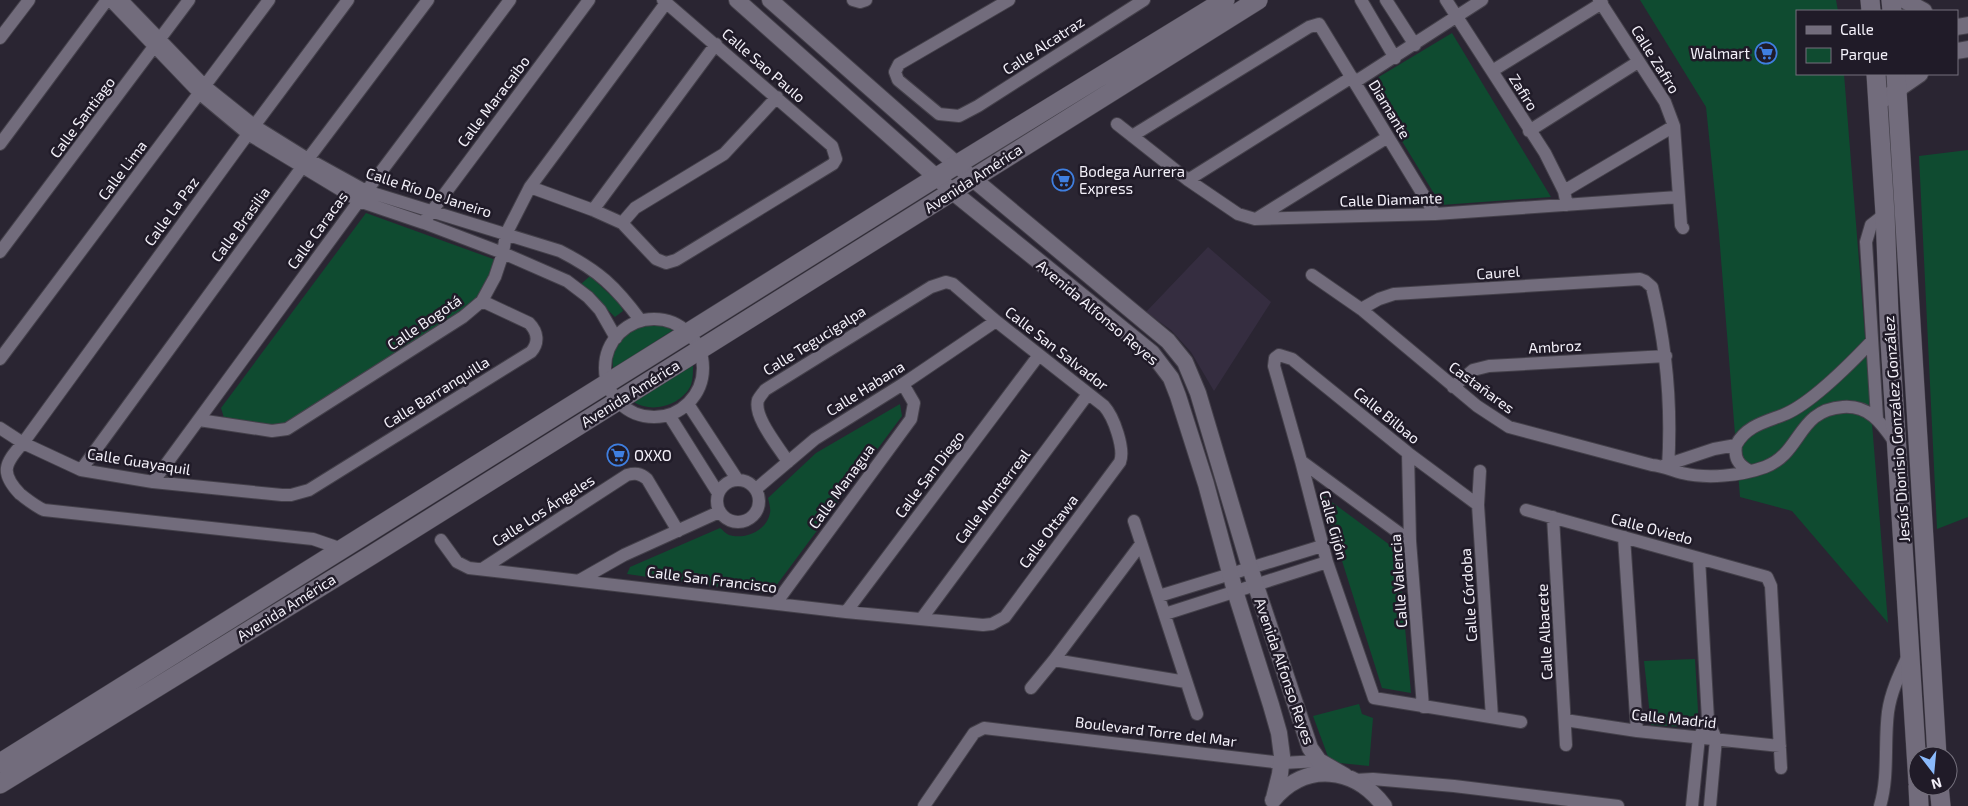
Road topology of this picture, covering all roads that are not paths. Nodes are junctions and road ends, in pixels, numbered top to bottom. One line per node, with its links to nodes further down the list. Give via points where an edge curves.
1 (29, 0): 26 (street)
2 (108, 0): 27 (street, Calle Río De Janeiro); 46 (street)
3 (122, 0): 27 (street, Calle Río De Janeiro)
4 (189, 0): 27 (street, Calle Santiago)
5 (269, 0): 37 (street, Calle Lima)
6 (348, 0): 42 (street, Calle La Paz)
7 (428, 0): 47 (street, Calle Brasilia)
8 (510, 0): 55 (street, Calle Caracas)
9 (589, 0): 60 (street, Calle Maracaibo)
10 (737, 0): 49 (street, Avenida Alfonso Reyes)
11 (770, 0): 48 (street, Avenida Alfonso Reyes)
12 (1009, 0): 13 (street, Calle Alcatraz, via 899,64 895,72 898,80 939,114 959,116)
13 (1144, 0)
14 (1225, 0): 48 (main road, Avenida América)
15 (1258, 0): 50 (main road, Avenida América)
16 (1360, 0): 25 (street)
17 (1446, 0): 24 (street, Zafiro)
18 (1482, 0): 24 (street)
19 (1904, 0): 23 (street)
20 (665, 1): 28 (street, Calle Sao Paulo); 52 (street, Calle Bogotá)
21 (1601, 2): 31 (street, Calle Zafiro); 32 (street)
22 (1389, 4): 25 (street); 29 (street)
23 (1922, 10)
24 (1457, 17): 29 (street); 32 (street, Zafiro)
25 (1372, 19): 30 (street)
26 (0, 38)
27 (157, 43): 37 (street, Calle Río De Janeiro); 66 (street, Calle Santiago)
28 (716, 44): 38 (street, Calle Sao Paulo); 58 (street)
29 (1415, 45): 30 (street)
30 (1395, 58): 35 (street)
31 (1638, 62): 41 (street, Calle Zafiro, via 1665,102); 43 (street)
32 (1492, 71): 43 (street, Zafiro)
33 (1876, 75): 39 (main road, Jesús Dionisio González González)
34 (1917, 75): 36 (street)
35 (1353, 80): 44 (street, Diamante, via 1322,26 1316,24); 45 (street, Diamante); 51 (street)
36 (1897, 82): 39 (street); 160 (main road, Jesús Dionisio González González)
37 (203, 90): 42 (street, Calle Río De Janeiro); 83 (street, Calle Lima)
38 (777, 97): 63 (street, via 724,154 635,208); 63 (street, Calle Sao Paulo, via 832,146 836,158 833,164 676,260 666,263 656,259)
39 (1878, 103): 62 (main road, Jesús Dionisio González González)
40 (1117, 124): 44 (street, Calle Diamante)
41 (1674, 126): 53 (street); 56 (street, Calle Zafiro)
42 (251, 130): 47 (street, Calle Río De Janeiro); 100 (street, Calle La Paz)
43 (1529, 131): 53 (street, Zafiro, via 1549,160)
44 (1132, 136): 51 (street, Calle Diamante)
45 (1388, 137): 59 (street, Diamante); 61 (street)
46 (0, 144)
47 (305, 164): 55 (street, Calle Río De Janeiro); 108 (street, Calle Brasilia)
48 (956, 165): 49 (main road, Avenida América); 50 (street, Avenida Alfonso Reyes)
49 (937, 178): 54 (street, Avenida Alfonso Reyes); 76 (main road, Avenida América)
50 (972, 178): 54 (main road, Avenida América); 94 (street, Avenida Alfonso Reyes, via 1168,341 1185,362)
51 (1188, 180): 61 (street, Calle Diamante, via 1238,214)
52 (530, 187): 58 (street); 65 (street, Calle Bogotá)
53 (1564, 191): 57 (street, Zafiro)
54 (953, 192): 79 (main road, Avenida América); 97 (street, Avenida Alfonso Reyes, via 1152,353 1171,378)
55 (363, 196): 60 (street, Calle Río De Janeiro); 93 (street, Calle Caracas)
56 (1678, 197): 57 (street, Calle Diamante); 64 (street, Calle Zafiro)
57 (1567, 205): 59 (street, Calle Diamante)
58 (593, 210): 63 (street)
59 (1435, 214): 61 (street, Calle Diamante)
60 (427, 218): 65 (street, Calle Río De Janeiro); 67 (street, Calle Río De Janeiro)
61 (1255, 219)
62 (1878, 220): 78 (street, via 1866,242); 102 (main road, Jesús Dionisio González González)
63 (622, 223)
64 (1683, 228)
65 (506, 234): 67 (street, Calle Bogotá); 68 (street, Calle Río De Janeiro, via 539,243)
66 (0, 252)
67 (503, 253): 70 (street, Calle Río De Janeiro); 72 (street, Calle Bogotá)
68 (577, 260): 70 (street); 74 (street, Calle Río De Janeiro, via 608,281)
69 (1312, 275): 73 (street, Castañares)
70 (567, 281): 77 (street, Calle Río De Janeiro, via 600,310)
71 (953, 284): 75 (street, Calle San Salvador); 106 (street, Calle Tegucigalpa, via 946,282 931,287 765,390 759,399 760,418)
72 (482, 301): 93 (street, Calle Bogotá, via 463,317 287,429 272,431); 115 (street, Calle Barranquilla, via 529,323 535,329 536,342 531,352 310,490)
73 (1361, 309): 81 (street, Caurel, via 1394,294 1640,279 1652,287); 86 (street, Castañares)
74 (641, 321): 76 (street, via 667,321); 77 (street)
75 (996, 321): 80 (street, Calle San Salvador); 85 (street, Calle Habana)
76 (689, 333): 79 (street); 84 (main road, Avenida América)
77 (616, 338): 84 (street, via 606,360)
78 (1871, 342): 91 (street, via 1804,403); 92 (street)
79 (700, 350): 88 (main road, Avenida América); 89 (street, via 704,364 702,379)
80 (1039, 356): 87 (street, Calle San Salvador); 140 (street, Calle San Diego)
81 (1666, 356): 86 (street, Ambroz, via 1489,366 1474,370); 107 (street, via 1671,416)
82 (1274, 358): 104 (street, Calle Bilbao, via 1279,355 1292,359); 105 (street, Calle Gijón)
83 (0, 360)
84 (608, 384): 88 (street); 123 (main road, Avenida América)
85 (903, 384): 106 (street, Calle Habana, via 815,439); 139 (street, Calle Managua, via 914,403 910,419)
86 (1452, 387): 107 (street, Castañares, via 1517,431)
87 (1088, 394): 103 (street, Calle San Salvador, via 1108,410); 142 (street, Calle Monterreal)
88 (618, 401): 90 (street, via 632,412 650,417); 129 (main road, Avenida América)
89 (688, 404): 90 (street); 96 (street)
90 (669, 415): 99 (street)
91 (1783, 416): 98 (street, via 1795,423); 101 (street, via 1757,425)
92 (1877, 418): 98 (street, via 1855,408 1828,409 1809,421); 102 (street)
93 (198, 420): 112 (street, Calle Caracas)
94 (1208, 425): 97 (street); 132 (street, Avenida Alfonso Reyes)
95 (0, 428): 100 (street, Calle Guayaquil)
96 (704, 429): 99 (street); 111 (street)
97 (1190, 431): 134 (street, Avenida Alfonso Reyes)
98 (1797, 435): 110 (street, via 1780,458 1766,467)
99 (686, 440): 114 (street)
100 (23, 443): 108 (street, Calle Guayaquil); 128 (street, Calle La Paz, via 6,462 5,481 44,510 313,539)
101 (1736, 445): 107 (street, via 1717,448); 110 (street, via 1738,462)
102 (1897, 446): 144 (main road, Jesús Dionisio González González)
103 (1122, 451): 143 (street, Calle Ottawa, via 1120,462 1005,617)
104 (1408, 453): 116 (street, Calle Bilbao); 125 (street, Calle Valencia)
105 (1301, 461): 125 (street); 127 (street, Calle Gijón)
106 (788, 462): 113 (street, Calle Habana)
107 (1666, 466): 110 (street, Castañares, via 1704,476)
108 (81, 470): 112 (street, Calle Guayaquil)
109 (1480, 471): 116 (street, Calle Córdoba)
110 (1750, 471)
111 (737, 479): 113 (street); 114 (street, via 729,481)
112 (153, 482): 115 (street, Calle Guayaquil)
113 (756, 489): 118 (street, via 759,504 752,517 738,522 724,518)
114 (718, 492): 118 (street)
115 (282, 495)
116 (1478, 505): 150 (street, Calle Córdoba)
117 (1526, 510): 119 (street, Calle Oviedo)
118 (719, 512): 121 (street)
119 (1554, 518): 122 (street, Calle Oviedo); 151 (street, Calle Albacete)
120 (1134, 521): 126 (street)
121 (678, 531): 133 (street, Calle Los Ángeles, via 647,479 634,473 626,475); 135 (street, via 624,555)
122 (1624, 537): 130 (street, Calle Oviedo); 154 (street)
123 (361, 538): 128 (main road, Avenida América); 129 (main road)
124 (440, 540): 133 (street, Calle San Francisco, via 461,566)
125 (1410, 541): 148 (street, Calle Valencia)
126 (1141, 544): 138 (street); 145 (street)
127 (1322, 546): 131 (street, Calle Gijón); 132 (street)
128 (342, 549): 162 (main road, Avenida América)
129 (372, 554): 166 (main road, Avenida América)
130 (1699, 558): 152 (street); 158 (street, Calle Oviedo, via 1768,578)
131 (1326, 562): 136 (street); 148 (street, Calle Gijón, via 1374,698)
132 (1250, 568): 134 (street); 136 (street, Avenida Alfonso Reyes)
133 (482, 569): 135 (street, Calle San Francisco)
134 (1231, 574): 137 (street, Avenida Alfonso Reyes); 138 (street)
135 (580, 580): 139 (street, Calle San Francisco)
136 (1256, 584): 137 (street); 161 (street, Avenida Alfonso Reyes, via 1310,748)
137 (1235, 591): 141 (street); 163 (street, Avenida Alfonso Reyes, via 1276,724)
138 (1159, 596): 141 (street)
139 (776, 603): 140 (street, Calle San Francisco)
140 (846, 612): 142 (street, Calle San Francisco)
141 (1165, 614): 146 (street)
142 (922, 618): 143 (street, Calle San Francisco)
143 (992, 624)
144 (1910, 651): 159 (main road, Jesús Dionisio González González); 173 (street, via 1890,700)
145 (1054, 660): 146 (street); 147 (street)
146 (1186, 682): 149 (street)
147 (1031, 688)
148 (1423, 707): 150 (street)
149 (1197, 714)
150 (1492, 717): 153 (street)
151 (1565, 720): 154 (street, Calle Madrid); 157 (street, Calle Albacete)
152 (1708, 720): 155 (street); 156 (street)
153 (1521, 722)
154 (1637, 731): 155 (street, Calle Madrid)
155 (1699, 737): 156 (street, Calle Madrid); 171 (street)
156 (1716, 739): 158 (street, Calle Madrid); 172 (street)
157 (1566, 745)
158 (1780, 746): 164 (street)
159 (1916, 746)
160 (1936, 746)
161 (1319, 760): 163 (street, Boulevard Torre del Mar); 165 (street, Avenida Alfonso Reyes)
162 (0, 763)
163 (1282, 763): 167 (street, Avenida Alfonso Reyes); 168 (street, Boulevard Torre del Mar, via 978,729)
164 (1780, 768)
165 (1350, 778): 167 (street, via 1326,774 1306,776 1289,785); 169 (street, Avenida Alfonso Reyes, via 1371,790); 170 (street)
166 (0, 784)
167 (1272, 802)
168 (924, 806)
169 (1384, 806)
170 (1618, 806)
171 (1692, 806)
172 (1710, 806)
173 (1880, 806)

